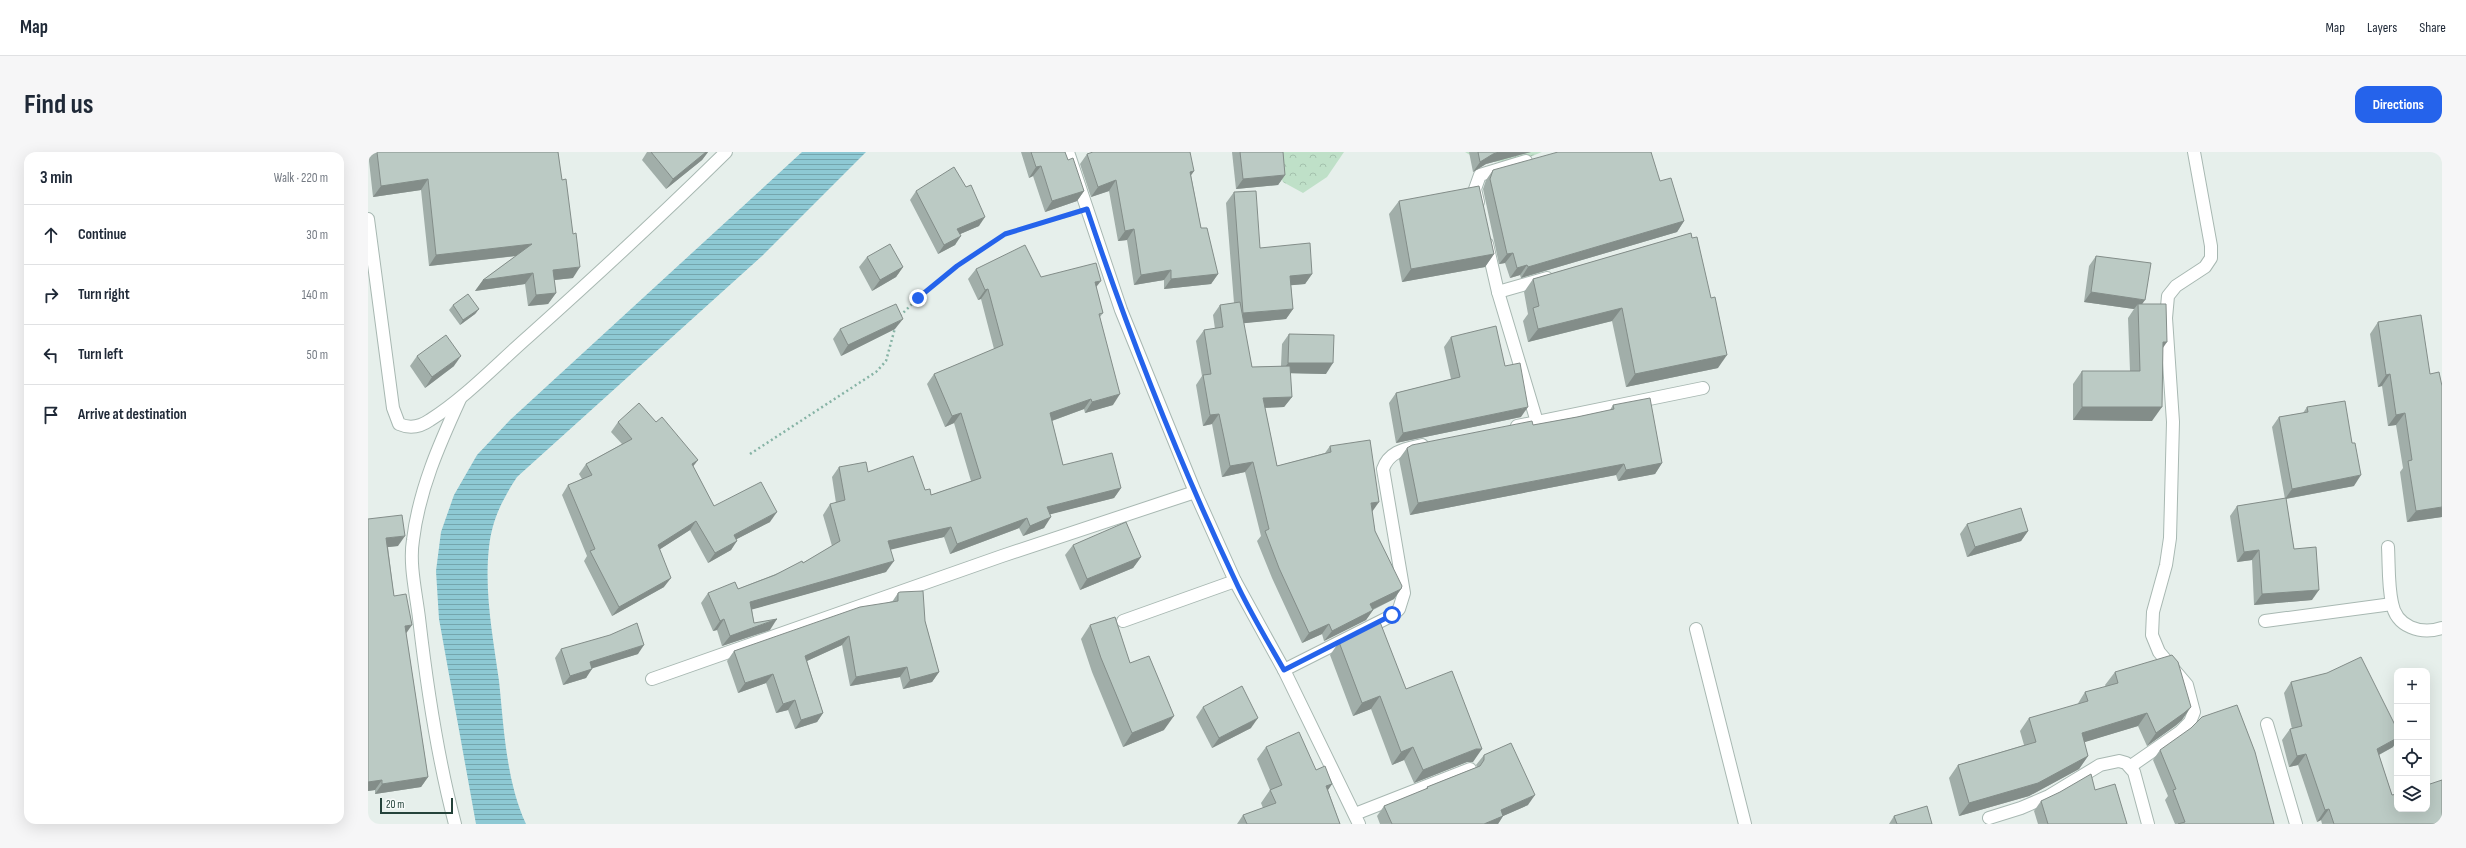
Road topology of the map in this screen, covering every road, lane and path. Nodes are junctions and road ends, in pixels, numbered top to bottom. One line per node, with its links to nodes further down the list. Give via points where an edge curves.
1 (726, 152): 14 (street, via 630,246)
2 (1068, 152): 5 (street)
3 (2194, 152): 30 (street, via 2211,258 2205,266 2176,286 2168,296 2166,318 2173,422 2170,538 2166,565 2153,612 2152,635 2159,652 2187,685 2194,712 2190,722 2180,732)
4 (1539, 158): 6 (street, via 1480,175 1475,189)
5 (1087, 209): 11 (path, via 1005,234 957,266); 19 (street, via 1121,310)
6 (1480, 211)
7 (368, 219): 14 (street, via 395,418 399,424 407,428 417,426 429,421)
8 (1485, 233): 10 (street)
9 (1559, 274): 10 (street)
10 (1498, 292): 15 (street)
11 (898, 318)
12 (896, 324): 18 (path, via 886,361 876,372)
13 (1704, 388): 15 (street)
14 (460, 397): 34 (street, via 428,474 412,542 415,590 429,702)
15 (1537, 422): 16 (street)
16 (1507, 428)
17 (1432, 443): 27 (street, via 1401,449 1392,454 1383,469 1404,593 1399,609 1392,615)
18 (750, 454)
19 (1195, 492): 21 (street); 28 (street, via 1002,556)
20 (2388, 547): 22 (street)
21 (1235, 581): 23 (street); 27 (street)
22 (2392, 604): 24 (street); 25 (street, via 2397,614 2414,630 2424,632)
23 (1123, 621)
24 (2265, 621)
25 (2442, 628)
26 (1696, 629): 35 (street)
27 (1284, 670): 33 (street)
28 (652, 679)
29 (2267, 724): 37 (street)
30 (2131, 766): 32 (street, via 2119,761 2100,765 2050,796); 36 (street)
31 (1470, 769): 33 (street)
32 (1989, 818)
33 (1357, 819)
34 (454, 824)
35 (1745, 824)
36 (2148, 824)
37 (2296, 824)

